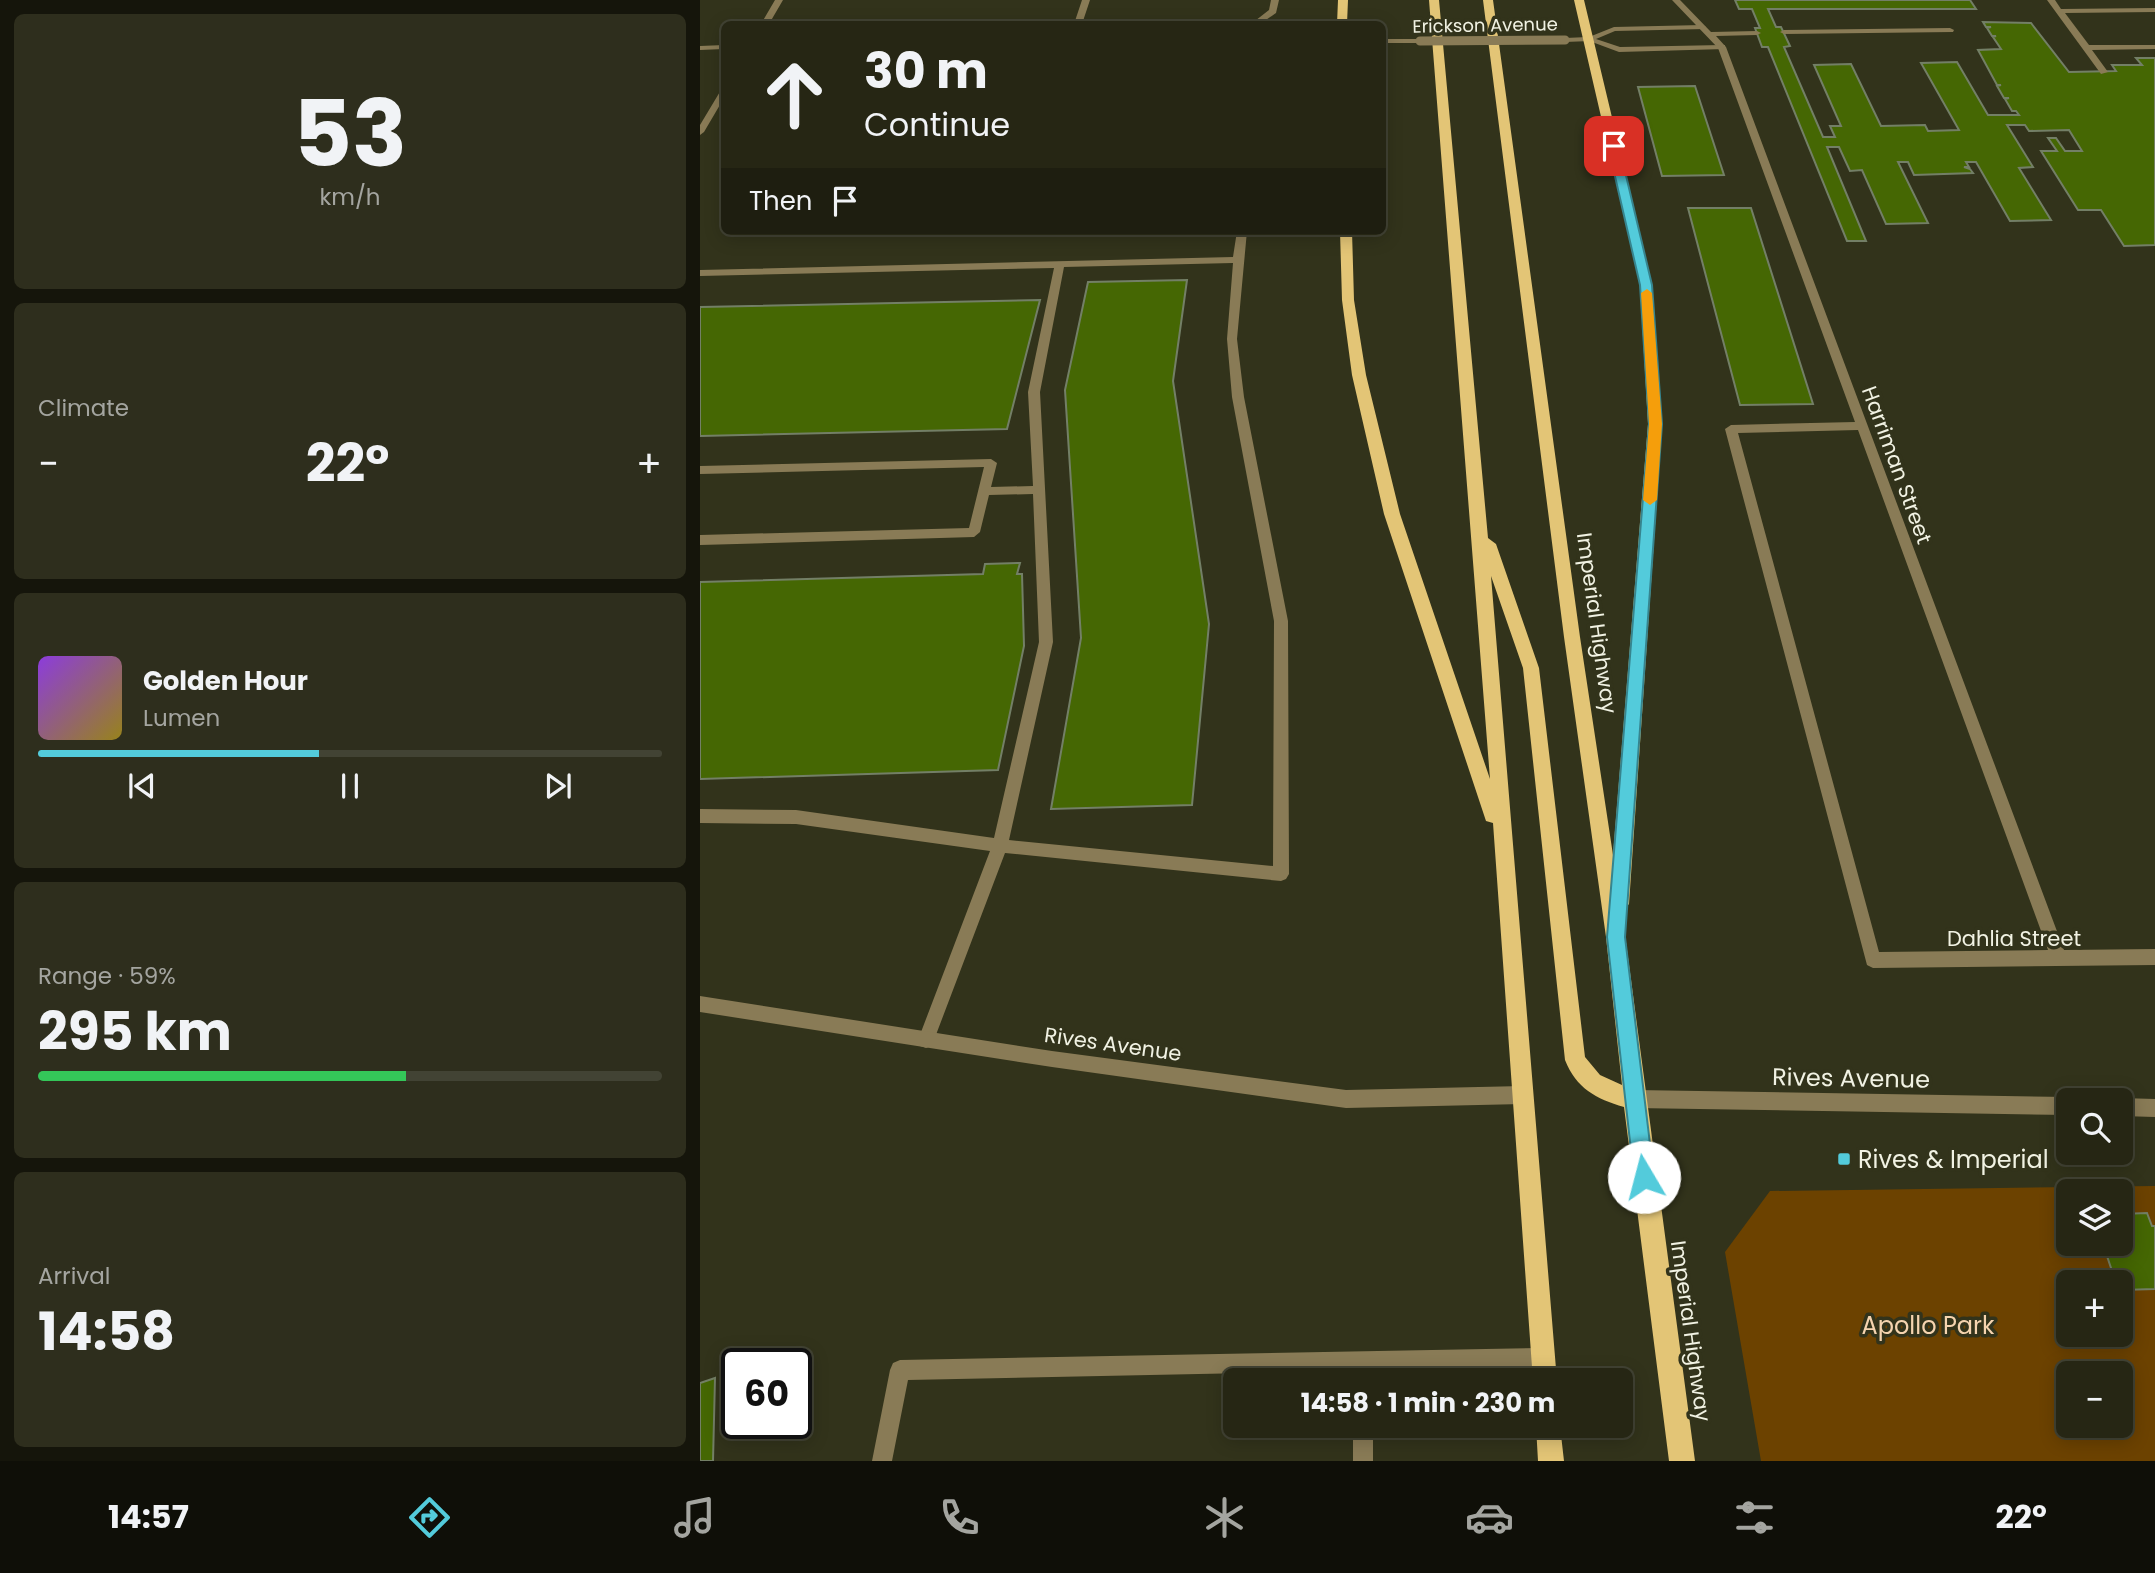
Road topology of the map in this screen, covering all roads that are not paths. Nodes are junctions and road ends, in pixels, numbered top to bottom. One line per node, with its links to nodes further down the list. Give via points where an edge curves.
1 (779, 0): 12 (street)
2 (1086, 0): 13 (street)
3 (1275, 0): 14 (street, via 1273,11)
4 (1343, 0): 15 (main road)
5 (1434, 0): 39 (main road)
6 (1488, 0): 44 (main road, Imperial Highway)
7 (1579, 0): 20 (main road)
8 (1675, 0): 16 (street, Harriman Street)
9 (2051, 0): 11 (street)
10 (2155, 10): 11 (street)
11 (2060, 11): 26 (street)
12 (767, 21)
13 (1079, 21)
14 (1259, 21)
15 (1342, 21)
16 (1706, 30): 19 (street, Erickson Avenue); 20 (street, Erickson Avenue, via 1614,29); 23 (street, Harriman Street)
17 (1950, 30): 18 (street)
18 (1784, 32)
19 (1757, 33)
20 (1588, 39): 21 (street, Erickson Avenue, bridge); 23 (street, Erickson Avenue, via 1619,50); 44 (main road, via 1646,285 1655,424)
21 (1386, 41)
22 (721, 47): 25 (street)
23 (1722, 47): 35 (street, Harriman Street)
24 (2155, 47): 26 (street)
25 (700, 48)
26 (2087, 48): 27 (street)
27 (2104, 72)
28 (721, 97): 29 (street)
29 (700, 132)
30 (1241, 235): 32 (street)
31 (1346, 235): 42 (main road, via 1348,300 1359,376 1392,514)
32 (1238, 260): 33 (street); 43 (street, via 1232,339 1238,397 1280,621 1281,874)
33 (1060, 264): 34 (street); 37 (street, via 1034,392)
34 (700, 273)
35 (1862, 426): 46 (street, Harriman Street); 46 (street, Dahlia Street, via 1731,429 1873,960)
36 (700, 470): 38 (street, via 991,463)
37 (1039, 490): 38 (street); 43 (street, via 1046,642)
38 (984, 491): 40 (street, via 974,532)
39 (1479, 521): 42 (main road); 50 (main road, via 1531,668 1575,1060 1585,1078 1602,1090)
40 (700, 540)
41 (700, 816): 43 (street, via 796,817)
42 (1502, 841): 49 (main road)
43 (1000, 846): 48 (street)
44 (1616, 937): 50 (main road, Imperial Highway)
45 (2155, 957): 46 (street, Dahlia Street)
46 (2059, 958)
47 (700, 1004): 48 (street, Rives Avenue)
48 (926, 1040): 49 (street, Rives Avenue, via 1346,1099)
49 (1522, 1095): 54 (main road)
50 (1633, 1099): 51 (street, Rives Avenue); 61 (main road, Imperial Highway)
51 (2056, 1106)
52 (2133, 1107): 53 (street)
53 (2155, 1108)
54 (1544, 1368)
55 (1223, 1371): 58 (street, via 900,1370)
56 (1363, 1438): 59 (street)
57 (1549, 1438): 60 (main road)
58 (882, 1461)
59 (1363, 1461)
60 (1551, 1461)
61 (1682, 1461)

